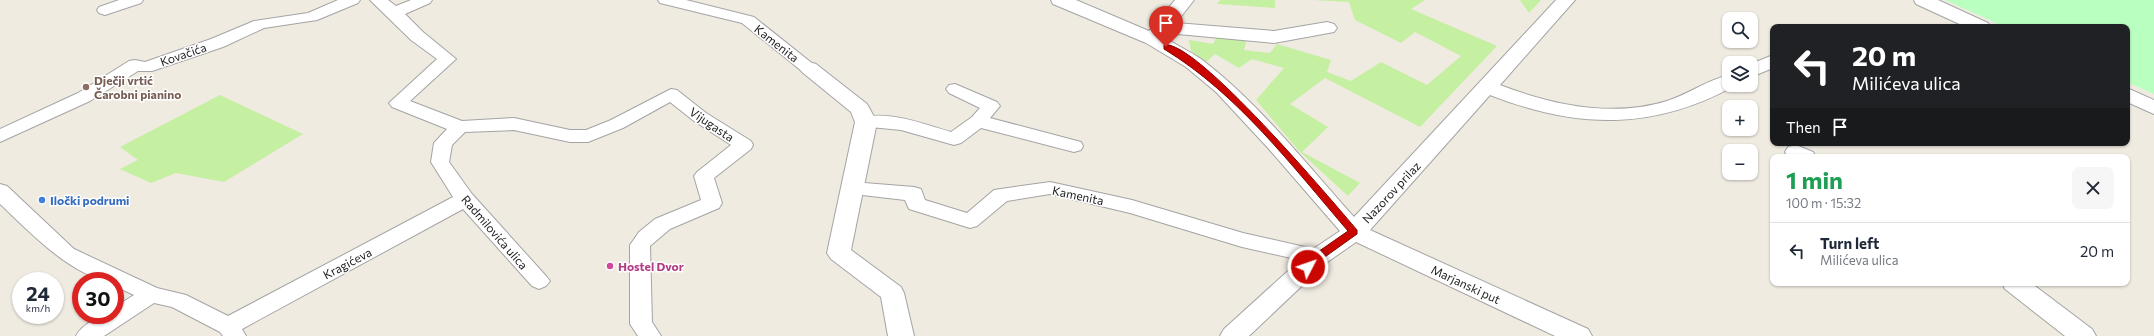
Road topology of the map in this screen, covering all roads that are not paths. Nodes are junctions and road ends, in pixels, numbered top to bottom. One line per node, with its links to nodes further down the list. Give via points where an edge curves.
1 (135, 0): 10 (street)
2 (352, 0): 26 (street, Kovačića, via 311,17 260,24 146,67 135,65 84,97)
3 (378, 0): 11 (street)
4 (424, 0): 11 (street)
5 (666, 0): 16 (street, Kamenita, via 748,20)
6 (1060, 0): 14 (street)
7 (1185, 0): 14 (street)
8 (1566, 0): 19 (street, Nazorov prilaz)
9 (1923, 0): 12 (street)
10 (105, 10)
11 (395, 13): 25 (street, via 417,36 447,59 398,103)
12 (1975, 24)
13 (1327, 28): 14 (street, via 1274,37)
14 (1158, 33): 31 (street, via 1223,88 1276,142)
15 (1770, 62): 17 (street)
16 (809, 68): 24 (street, Kamenita, via 860,109)
17 (1758, 68)
18 (1722, 84): 19 (street, via 1670,107 1620,116 1568,112 1519,100)
19 (1488, 87): 31 (street, Nazorov prilaz)
20 (955, 89): 23 (street, via 991,106)
21 (2130, 96): 22 (street)
22 (2154, 108)
23 (978, 121): 24 (street, via 954,139 902,124); 27 (street)
24 (866, 122): 28 (street)
25 (460, 127): 30 (street, Radmilovića ulica, via 443,143 440,162); 38 (street, Vijugasta, via 514,124 570,136 588,136 618,124 671,94 700,117 744,145 704,176 712,203 660,225 646,236 640,245 641,324)
26 (0, 136)
27 (1074, 146)
28 (852, 188): 32 (street, Kamenita, via 914,194 916,204 970,221 1001,194 1050,188 1132,207 1242,240); 39 (street, via 839,253 892,293)
29 (0, 191): 35 (street, via 68,254)
30 (465, 199): 33 (street, Radmilovića ulica); 36 (street, Kragićeva)
31 (1354, 232): 32 (street, Nazorov prilaz); 41 (street, Marjanski put)
32 (1318, 257): 40 (street, Nazorov prilaz)
33 (539, 281)
34 (2018, 286): 42 (street)
35 (151, 294): 36 (street, via 178,301); 37 (street)
36 (232, 331)
37 (87, 336)
38 (650, 336)
39 (901, 336)
40 (1233, 336)
41 (1579, 336)
42 (2083, 336)

